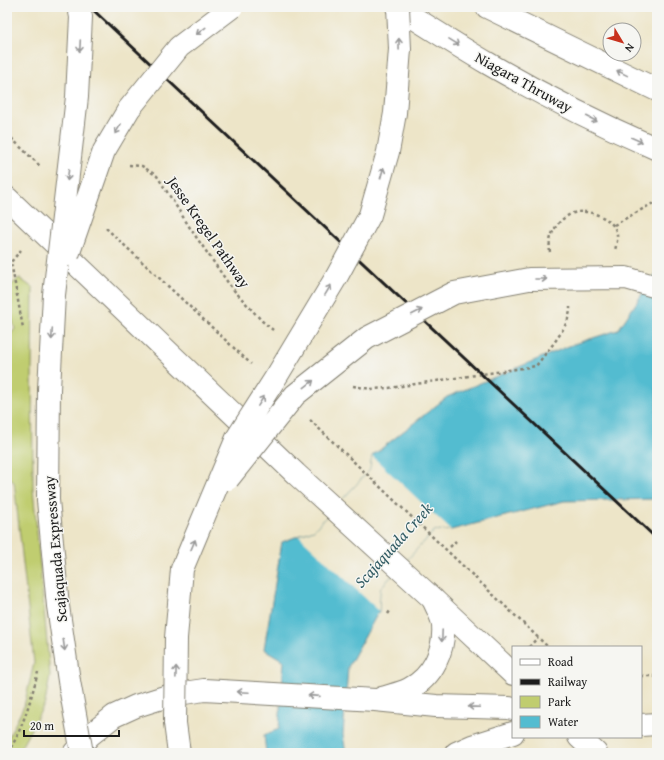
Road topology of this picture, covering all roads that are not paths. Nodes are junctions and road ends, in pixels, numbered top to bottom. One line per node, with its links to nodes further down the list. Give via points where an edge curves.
1 (79, 7): 9 (main road, one-way to 9, bridge, via 81,17 77,97)
2 (232, 7): 9 (main road, one-way to 9, bridge, via 179,47 129,109 104,151)
3 (397, 7): 6 (main road, Niagara Thruway, one-way to 6, via 489,64 616,131); 10 (main road, one-way to 3, bridge, via 237,438 333,282 370,215 388,152 395,113 400,48)
4 (487, 7): 5 (main road, one-way to 4)
5 (657, 90)
6 (657, 149)
7 (7, 198): 11 (main road, via 290,468)
8 (657, 287): 10 (main road, one-way to 8, bridge, via 295,395 367,338 454,293 529,279 626,278)
9 (54, 295): 20 (main road, Scajaquada Expressway, one-way to 20, bridge, via 49,389 48,500 69,681)
10 (212, 498): 21 (main road, one-way to 10, bridge, via 175,723 176,638 182,569)
11 (433, 599): 12 (main road); 13 (main road, one-way to 13, via 443,623 442,645 434,665 422,680 409,689)
12 (512, 673)
13 (375, 700): 14 (main road, one-way to 13, via 436,706); 19 (main road, one-way to 19, via 204,690 171,695 114,716 89,736)
14 (512, 709)
15 (657, 724): 16 (main road)
16 (642, 725)
17 (512, 733): 22 (main road)
18 (580, 738): 23 (main road)
19 (74, 753)
20 (82, 753)
21 (178, 753)
22 (456, 753)
23 (596, 753)

